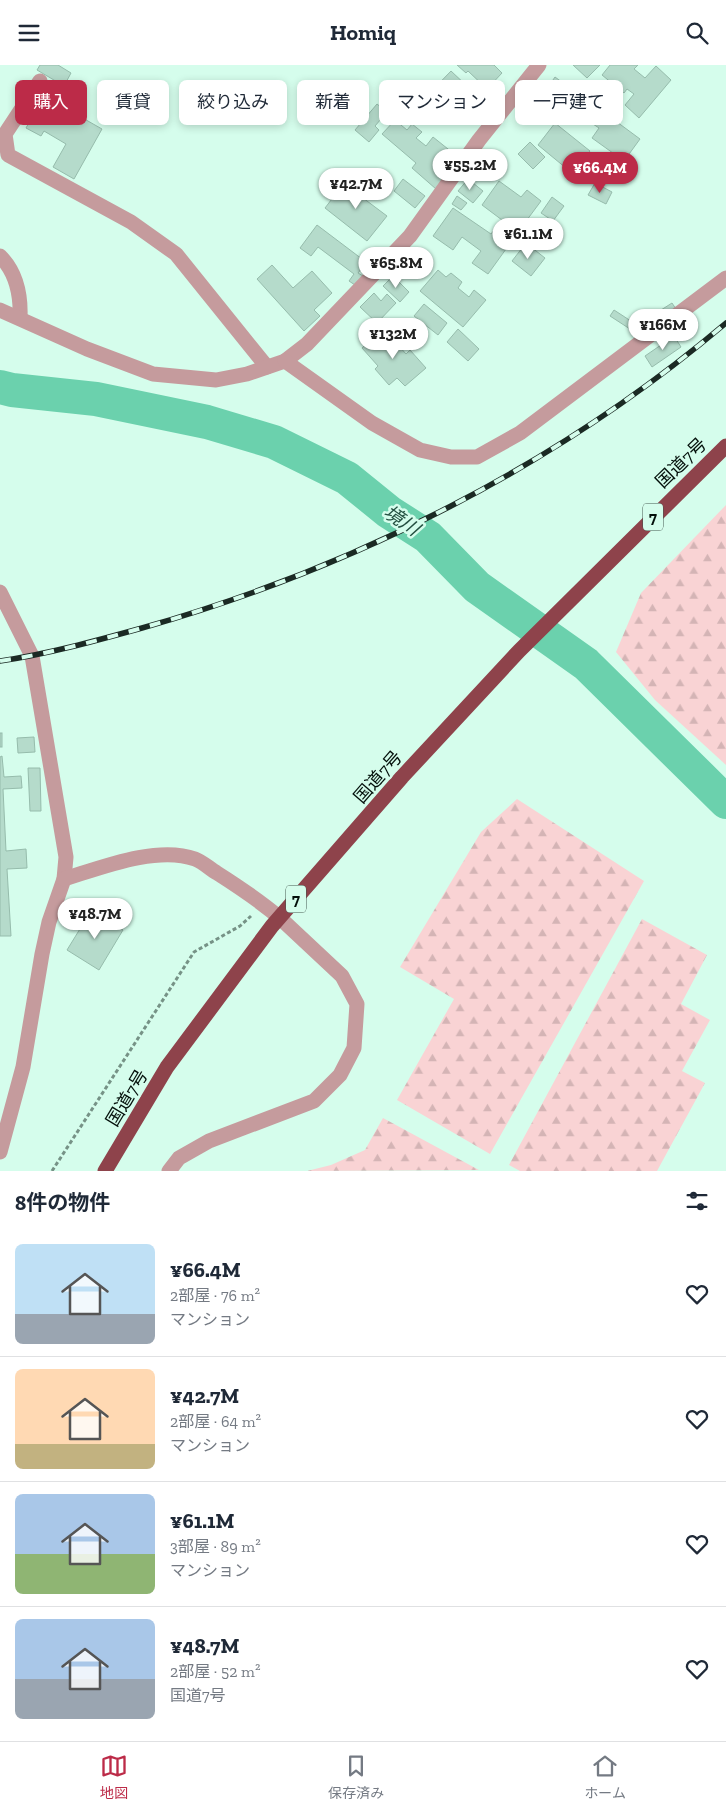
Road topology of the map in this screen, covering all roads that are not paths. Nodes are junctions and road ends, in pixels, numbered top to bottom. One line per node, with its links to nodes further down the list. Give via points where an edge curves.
1 (539, 65): 7 (street, via 479,140 410,236 307,344)
2 (15, 119): 8 (street, via 5,134 8,155 130,221 176,254)
3 (0, 256): 6 (street, via 11,266 21,298)
4 (726, 277): 7 (street, via 520,433 477,457 451,457 420,450 372,423)
5 (0, 310): 6 (street)
6 (20, 318): 8 (street, via 86,349 153,374 216,380)
7 (285, 361): 8 (street)
8 (267, 367)
9 (726, 446): 12 (highway, 国道7号 / 7, via 519,651 402,777)
10 (0, 592): 11 (street, via 32,657 66,857)
11 (64, 879): 12 (street, via 143,857 172,855 195,859); 13 (street, via 47,930 23,1067)
12 (280, 918): 14 (highway, 国道7号 / 7, via 167,1067); 15 (street, via 342,976 357,1003 354,1048 340,1075 314,1101 209,1141 179,1158)
13 (0, 1152)
14 (105, 1171)
15 (169, 1171)

